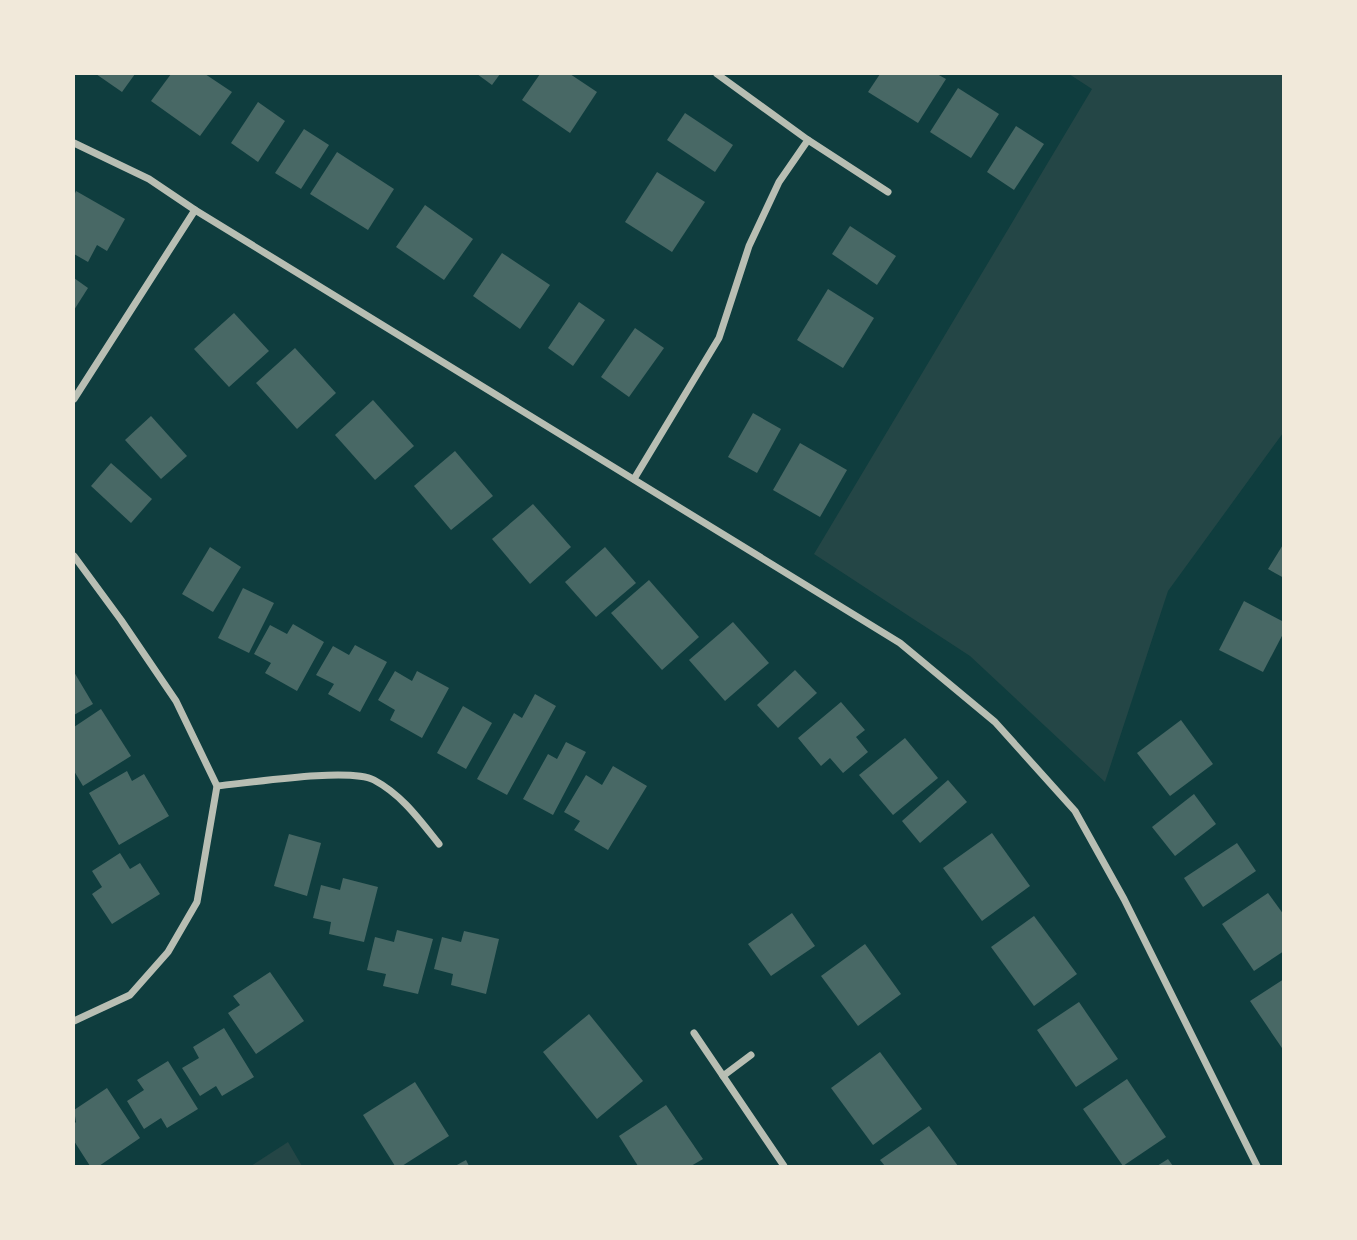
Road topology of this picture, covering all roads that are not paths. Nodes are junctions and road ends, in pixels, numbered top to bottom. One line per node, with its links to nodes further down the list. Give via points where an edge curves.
1 (718, 74): 2 (street)
2 (808, 140): 4 (street); 7 (street, via 779,182 749,246 719,338)
3 (74, 143): 5 (street, via 149,179)
4 (888, 192)
5 (195, 210): 6 (street); 7 (street)
6 (74, 399)
7 (634, 479): 16 (street, via 900,643 995,722 1075,811 1124,899)
8 (74, 556): 9 (street, via 176,701)
9 (217, 786): 10 (street, via 336,774 371,778 404,800); 11 (street, via 197,902 168,952 130,995)
10 (439, 844)
11 (74, 1021)
12 (694, 1033): 14 (street)
13 (751, 1055): 14 (street)
14 (723, 1076): 15 (street)
15 (784, 1167)
16 (1256, 1167)

